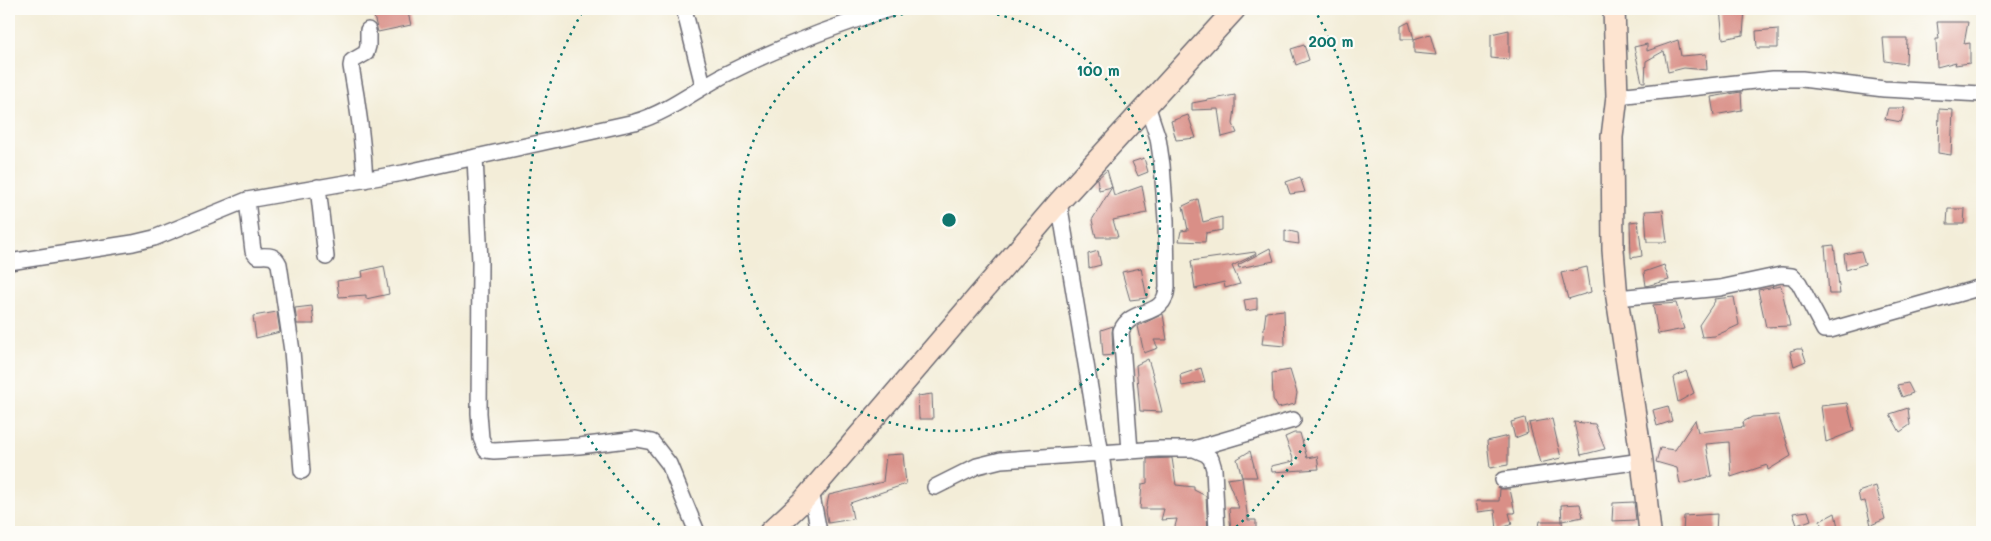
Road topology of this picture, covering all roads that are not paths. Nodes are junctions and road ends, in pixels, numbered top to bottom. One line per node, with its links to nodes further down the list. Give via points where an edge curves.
1 (684, 9): 6 (street)
2 (889, 9): 6 (street, via 770,52)
3 (1235, 9): 9 (main road)
4 (1614, 9): 8 (main road)
5 (368, 30): 11 (street, via 366,53 352,61 351,66)
6 (703, 85): 10 (street, via 653,117)
7 (1982, 94): 8 (street, via 1773,79)
8 (1617, 96): 18 (main road, via 1612,146)
9 (1147, 105): 14 (main road); 21 (street, via 1158,138 1162,165 1167,287 1166,298 1159,308 1128,320 1122,331)
10 (475, 158): 11 (street); 28 (street, via 480,262 479,413 483,445 486,450 494,451 636,439 652,442 669,464)
11 (365, 180): 12 (street)
12 (318, 187): 13 (street); 15 (street)
13 (247, 200): 16 (street, via 154,238); 24 (street, via 253,251 257,256 273,256 279,264 292,351)
14 (1059, 202): 22 (street); 27 (main road)
15 (326, 256)
16 (9, 262)
17 (1982, 286): 18 (street, via 1830,330 1824,330 1792,276 1781,275 1690,292)
18 (1617, 298): 23 (main road)
19 (1293, 420): 20 (street)
20 (1194, 448): 21 (street); 32 (street, via 1211,459 1214,469)
21 (1130, 451): 22 (street)
22 (1102, 454): 26 (street, via 1001,460 977,466); 31 (street)
23 (1642, 461): 25 (street); 33 (main road)
24 (302, 471)
25 (1503, 480)
26 (935, 487)
27 (811, 491): 29 (main road); 30 (street)
28 (697, 532)
29 (770, 532)
30 (819, 532)
31 (1112, 532)
32 (1217, 532)
33 (1650, 532)

